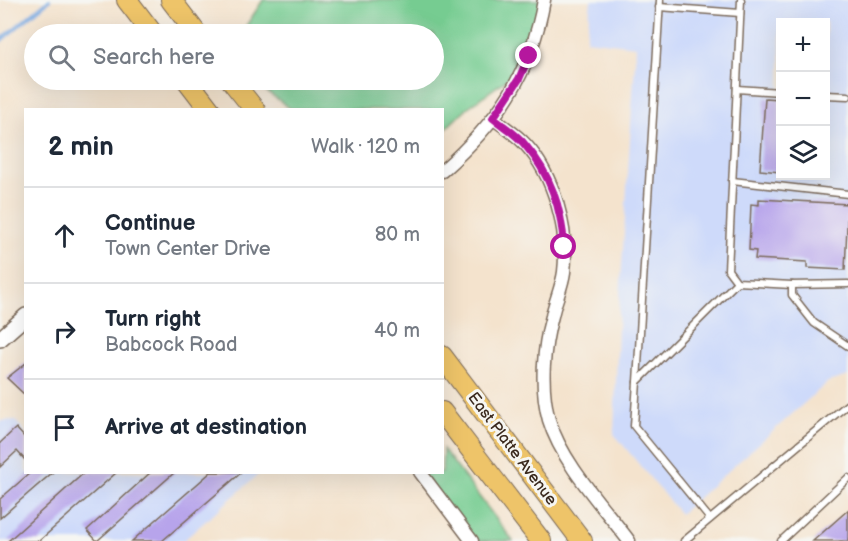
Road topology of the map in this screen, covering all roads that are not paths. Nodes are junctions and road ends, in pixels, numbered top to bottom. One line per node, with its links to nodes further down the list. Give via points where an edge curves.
1 (127, 0): 7 (highway)
2 (171, 0): 8 (highway)
3 (544, 0): 15 (street, via 529,56)
4 (741, 0): 6 (lane)
5 (660, 3): 6 (lane); 26 (lane)
6 (740, 13): 9 (lane)
7 (145, 24)
8 (189, 24)
9 (737, 88): 11 (lane); 17 (lane)
10 (239, 90): 14 (highway)
11 (776, 92)
12 (830, 95): 13 (lane)
13 (848, 96)
14 (253, 108)
15 (493, 118): 16 (street, via 481,135); 35 (street, via 525,144 538,163 550,184 562,224 564,273 551,317 544,370 549,419 566,456)
16 (444, 169)
17 (732, 181): 18 (lane); 19 (lane, via 728,270)
18 (848, 194)
19 (737, 282): 21 (lane); 26 (lane)
20 (848, 284): 21 (lane)
21 (792, 285): 24 (lane, via 792,295 814,323)
22 (24, 318): 23 (street)
23 (0, 339)
24 (848, 346)
25 (444, 359): 34 (highway, East Platte Avenue)
26 (638, 382): 31 (lane, via 634,426)
27 (848, 404): 31 (lane)
28 (444, 415): 33 (highway, East Platte Avenue)
29 (422, 474): 32 (street)
30 (848, 478): 37 (lane)
31 (710, 519): 36 (lane)
32 (472, 541)
33 (541, 541)
34 (582, 541)
35 (629, 541)
36 (684, 541)
37 (781, 541)

